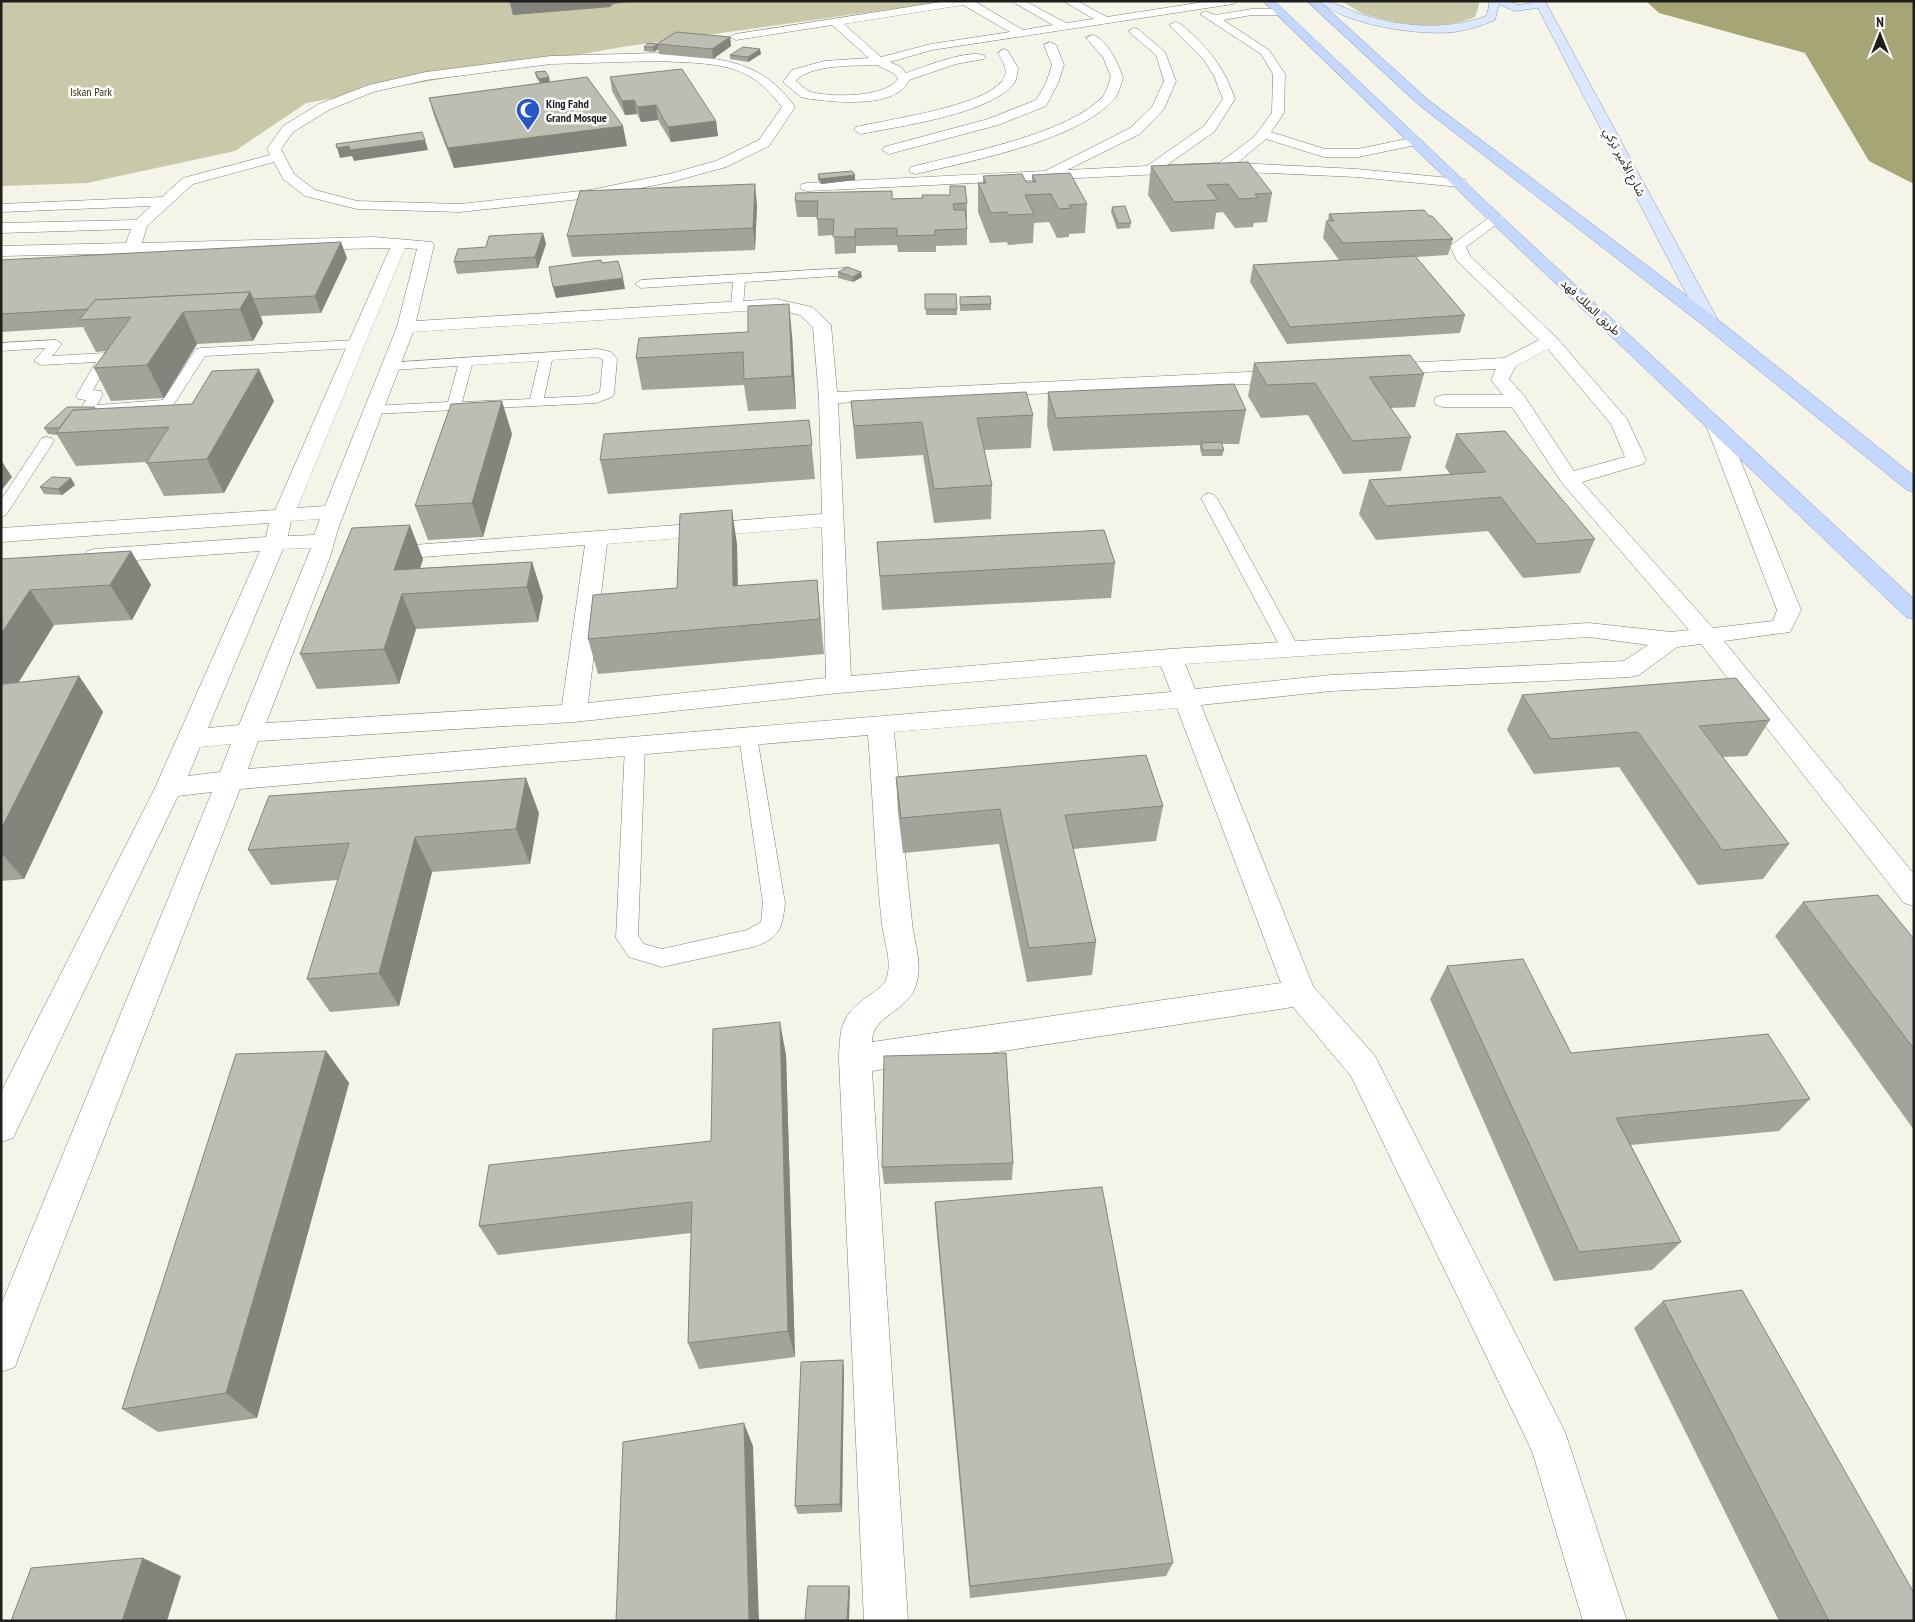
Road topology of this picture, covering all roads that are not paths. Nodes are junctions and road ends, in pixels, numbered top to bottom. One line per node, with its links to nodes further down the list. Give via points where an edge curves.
1 (969, 1): 11 (street)
2 (1016, 1): 23 (street)
3 (1068, 1): 20 (street)
4 (1176, 1): 15 (street)
5 (1233, 1): 15 (street)
6 (1312, 1): 44 (highway, طريق الملك فهد)
7 (1325, 1): 8 (main road, via 1357,18 1382,24 1436,28 1467,26 1491,18)
8 (1493, 1)
9 (1502, 1): 10 (main road, via 1506,6 1517,8 1537,5)
10 (1539, 1): 75 (main road, شارع الأمير تركي)
11 (965, 2): 14 (street); 27 (street)
12 (1132, 4): 16 (street)
13 (1274, 7): 19 (street); 41 (highway, طريق الملك فهد)
14 (926, 8): 17 (street); 18 (street)
15 (1192, 8): 16 (street); 19 (street)
16 (1153, 14): 20 (street)
17 (877, 15): 21 (street); 22 (street)
18 (942, 17)
19 (1214, 18): 50 (street, via 1265,52 1279,74 1278,113); 57 (street, via 1171,25 1204,49 1222,78 1229,99 1209,129)
20 (1107, 21): 23 (street)
21 (835, 22): 24 (street); 37 (street)
22 (892, 24)
23 (1065, 27): 27 (street)
24 (788, 29): 29 (street); 31 (street)
25 (1150, 29): 59 (street, via 1130,32 1161,54 1170,81 1158,109 1135,131)
26 (966, 30): 32 (street)
27 (1022, 34): 32 (street)
28 (1109, 36): 56 (street, via 1088,39 1108,56 1117,77 1110,96 1079,121 1031,140)
29 (736, 37)
30 (916, 38): 34 (street)
31 (801, 40)
32 (982, 40): 34 (street)
33 (1049, 45): 52 (street, via 1058,65 1040,103 993,122)
34 (931, 47): 37 (street)
35 (814, 52): 38 (street)
36 (954, 61): 40 (street, via 961,70); 42 (street); 52 (street, via 1008,52 1012,68 1009,82 991,97 940,112 857,128)
37 (879, 62): 38 (street); 42 (street, via 897,70)
38 (828, 64): 39 (street, via 763,73); 47 (street, via 796,73 789,82 805,94)
39 (732, 66): 49 (street, via 753,73); 54 (street, via 658,57 551,60 369,89 324,108 288,129 274,149)
40 (956, 76)
41 (1348, 77): 43 (highway); 44 (highway, طريق الملك فهد)
42 (904, 78): 47 (street, via 902,86 882,94)
43 (1372, 86)
44 (1388, 90): 48 (highway, طريق الملك فهد); 48 (highway); 51 (highway, طريق الملك فهد)
45 (908, 96): 46 (street, via 842,113)
46 (816, 98): 47 (street); 49 (street)
47 (838, 99)
48 (1422, 102): 75 (highway, طريق الملك فهد)
49 (789, 107): 54 (street, via 764,143 721,164 590,194 469,207 357,205 310,193 288,176)
50 (1263, 134): 53 (street, via 1324,153); 55 (street)
51 (1416, 141): 53 (street, via 1358,153); 61 (highway, طريق الملك فهد)
52 (888, 150): 56 (street)
53 (1340, 153): 58 (street)
54 (278, 157): 63 (street, via 188,182)
55 (1223, 167): 57 (street); 58 (street)
56 (916, 170): 60 (street)
57 (1150, 171): 59 (street)
58 (1335, 172): 61 (street)
59 (1042, 177): 60 (street)
60 (934, 182): 62 (street)
61 (1460, 182): 65 (highway, طريق الملك فهد)
62 (807, 187)
63 (165, 201): 64 (street); 66 (street)
64 (1, 208)
65 (1496, 219): 77 (street, via 1458,246 1463,258); 92 (highway, طريق الملك فهد)
66 (140, 224): 67 (street); 69 (street)
67 (1, 228)
68 (399, 244): 69 (street); 76 (street, via 426,245); 78 (street)
69 (132, 249): 70 (street)
70 (1, 251)
71 (846, 272): 72 (lane)
72 (739, 278): 73 (lane); 74 (lane)
73 (641, 284)
74 (737, 306): 76 (street); 86 (street, via 776,304 806,311 822,325)
75 (1710, 322): 95 (highway, طريق الملك فهد)
76 (406, 327): 83 (street)
77 (1550, 342): 82 (street); 94 (street, via 1620,423 1636,460)
78 (357, 344): 79 (lane, via 201,352 167,404 87,410 96,394 83,396 105,357 41,361 56,344); 99 (street)
79 (1, 346)
80 (546, 357): 81 (lane); 89 (lane); 89 (lane, via 606,355 610,359 607,394 591,400)
81 (466, 362): 83 (lane); 90 (lane)
82 (1508, 363): 84 (street); 88 (street, via 1500,380)
83 (390, 366): 91 (street)
84 (1369, 370)
85 (1310, 374): 86 (street)
86 (828, 398): 100 (street)
87 (1443, 401): 88 (street)
88 (1518, 401): 94 (street)
89 (536, 402): 90 (lane)
90 (454, 406): 91 (lane)
91 (373, 410): 98 (street)
92 (1716, 425): 106 (highway, طريق الملك فهد); 107 (street, via 1789,610 1782,627)
93 (47, 441): 97 (lane)
94 (1569, 479): 107 (street)
95 (1914, 486)
96 (1209, 498): 109 (lane)
97 (1, 512)
98 (334, 512): 99 (street); 104 (street)
99 (281, 517): 101 (street); 103 (street)
100 (832, 520): 102 (street); 111 (street)
101 (1, 535)
102 (597, 538): 104 (street); 113 (street)
103 (274, 543): 104 (street); 105 (street); 117 (street)
104 (335, 552): 115 (street)
105 (79, 558)
106 (1914, 612)
107 (1708, 637): 108 (street); 121 (street)
108 (1671, 640): 109 (street, via 1589,630); 112 (street, via 1630,669 1331,684)
109 (1291, 650): 110 (street)
110 (1170, 657): 111 (street); 112 (street)
111 (839, 685): 113 (street)
112 (1184, 699): 114 (street); 122 (street)
113 (574, 713): 115 (street)
114 (880, 725): 116 (street); 123 (street, via 897,925 904,958 901,985 889,999 866,1015 856,1030)
115 (248, 733): 117 (street); 119 (street)
116 (748, 737): 118 (street); 118 (lane, via 774,903 771,926 752,938 662,958 637,951 627,938)
117 (190, 739): 120 (street)
118 (635, 746): 119 (street)
119 (230, 780): 120 (street); 125 (street)
120 (169, 788): 124 (street)
121 (1914, 895)
122 (1300, 993): 123 (street); 127 (street, via 1363,1066 1551,1446)
123 (855, 1059): 126 (street)
124 (1, 1127)
125 (1, 1353)
126 (886, 1621)
127 (1605, 1621)

